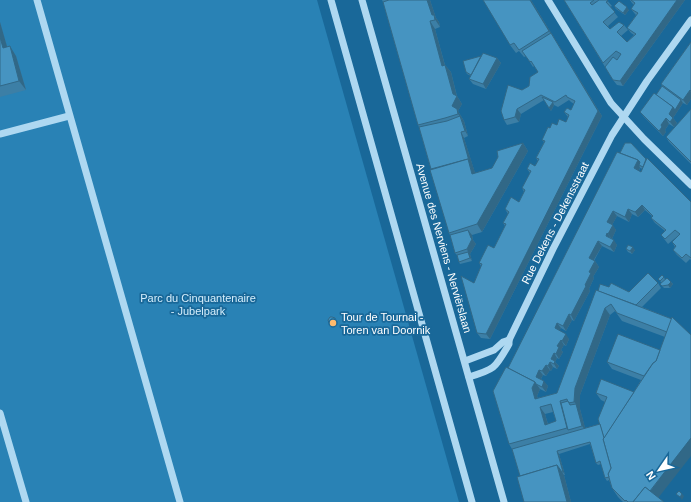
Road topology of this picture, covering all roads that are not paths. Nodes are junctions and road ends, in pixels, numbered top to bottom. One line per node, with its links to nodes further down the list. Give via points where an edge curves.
1 (37, 0): 6 (street)
2 (331, 0): 16 (street)
3 (362, 0): 11 (street, Avenue des Nerviens - Nerviërslaan)
4 (548, 0): 7 (street, via 606,95)
5 (691, 20): 7 (street, Rue Dekens - Dekensstraat)
6 (69, 116): 8 (street); 15 (street)
7 (624, 116): 9 (street); 10 (street, Rue Dekens - Dekensstraat, via 556,242)
8 (0, 134)
9 (691, 185)
10 (509, 340): 11 (street, via 494,350); 12 (street, Rue Dekens - Dekensstraat, via 510,344 497,365 489,371)
11 (465, 361): 12 (street, Avenue des Nerviens - Nerviërslaan)
12 (469, 377): 17 (street, Avenue des Nerviens - Nerviërslaan)
13 (0, 413): 14 (street)
14 (26, 502)
15 (180, 502)
16 (472, 502)
17 (504, 502)

